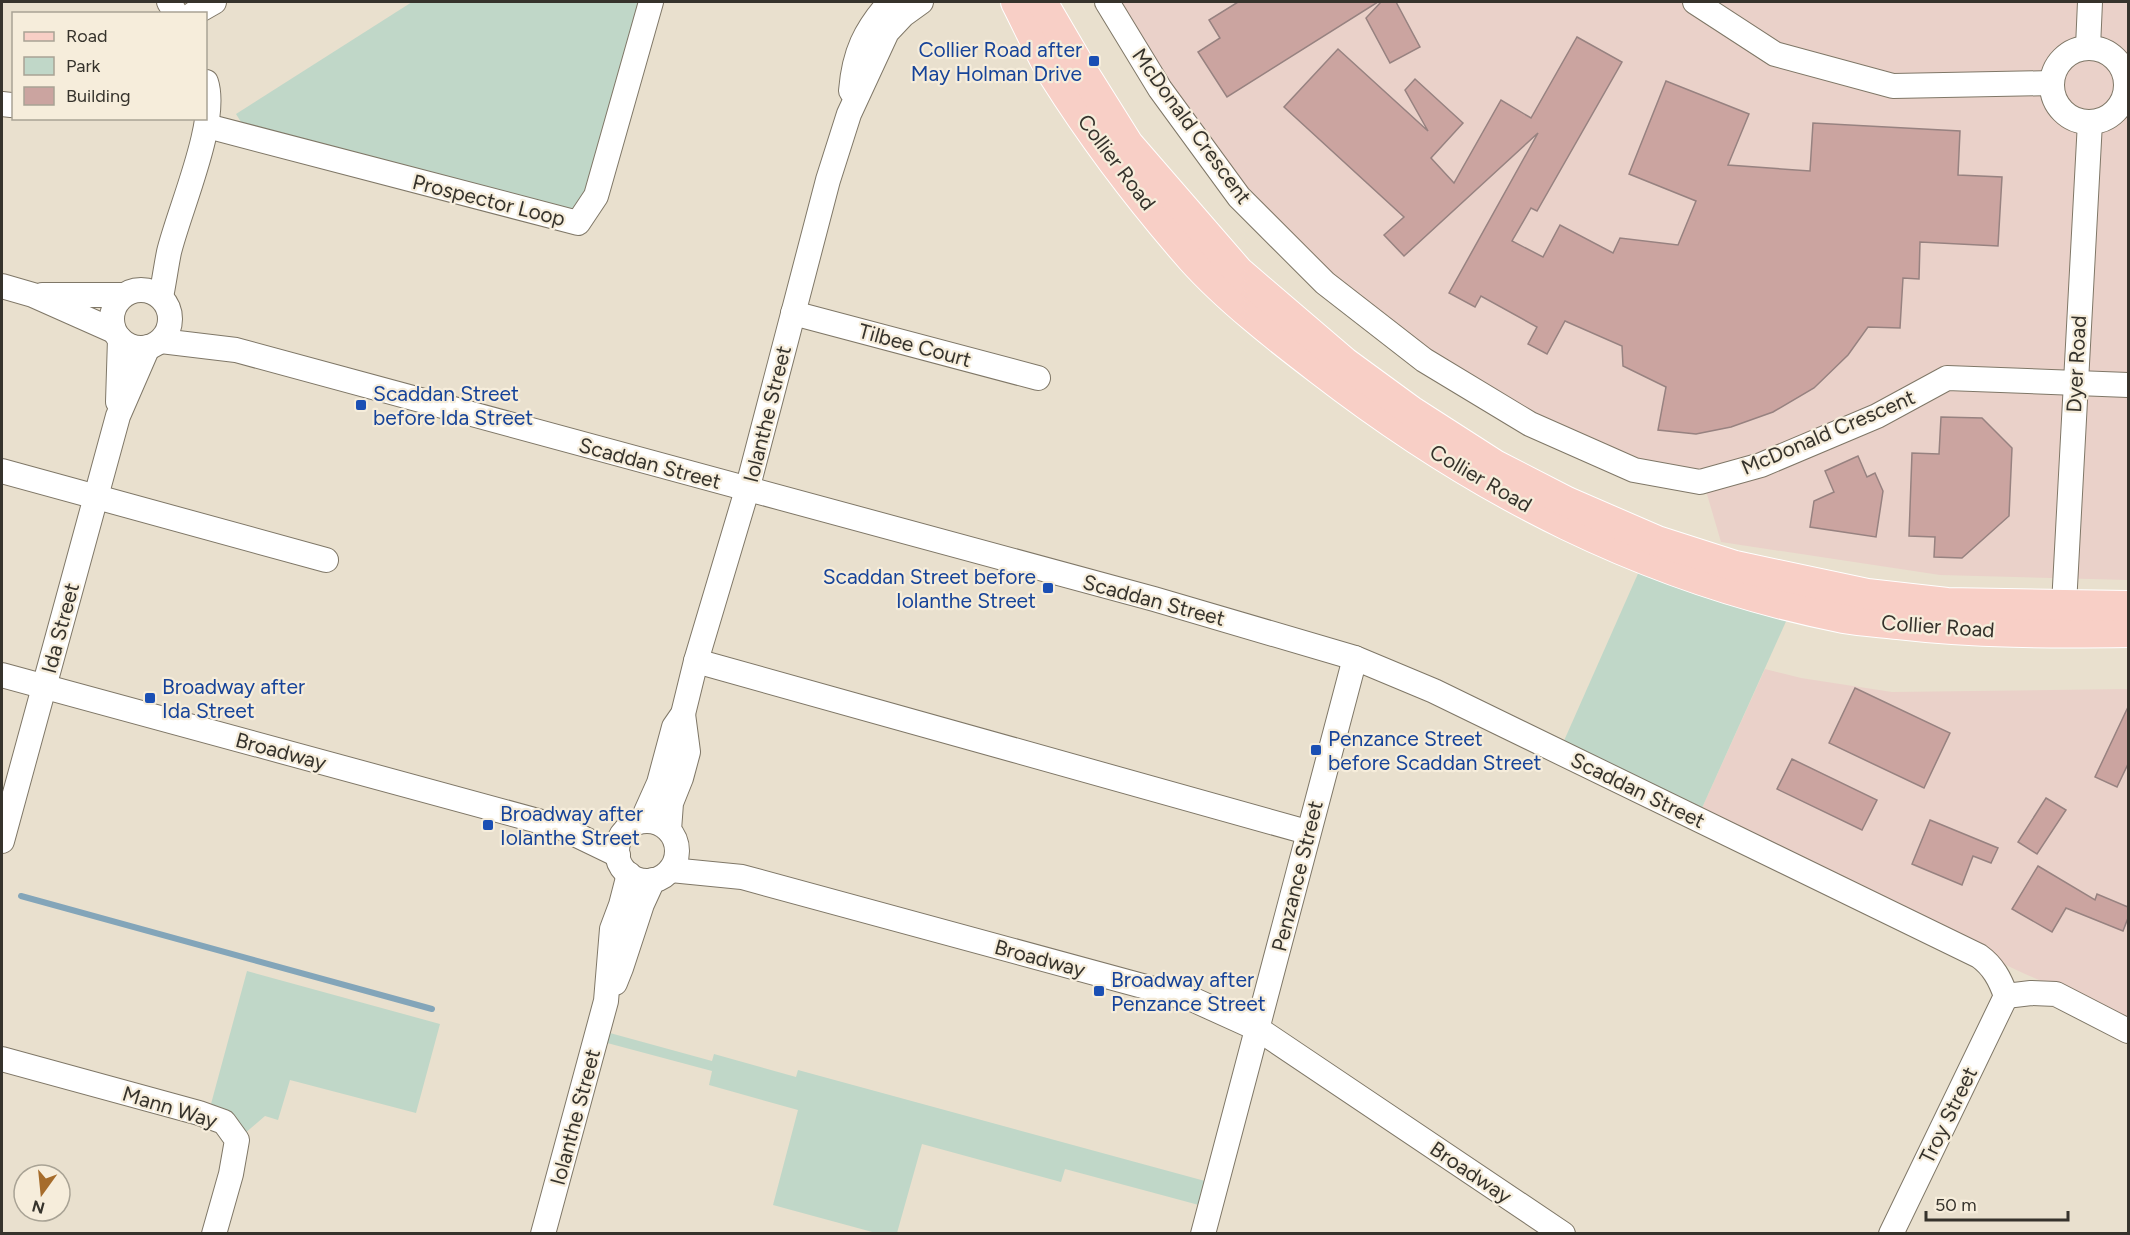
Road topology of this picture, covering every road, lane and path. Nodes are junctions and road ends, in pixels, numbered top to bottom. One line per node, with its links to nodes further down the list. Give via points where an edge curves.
1 (214, 2): 9 (street)
2 (651, 2): 15 (street, Prospector Loop, via 596,196 578,223)
3 (1016, 2): 35 (main road, Collier Road, via 1052,71 1117,168 1194,260 1295,352 1370,409 1462,470 1560,523 1653,564 1753,597 1846,619 1952,630)
4 (1042, 2): 33 (main road, Collier Road, via 1128,144 1239,272 1344,362 1495,465 1657,541 1735,566 1867,594 1947,603)
5 (1107, 2): 26 (street, McDonald Crescent, via 1160,89 1239,197 1324,283 1424,360 1530,424 1634,470 1700,482 1761,465 1877,416 1947,378)
6 (1695, 2): 11 (street, via 1775,54 1893,86)
7 (2090, 2): 10 (street)
8 (898, 4): 21 (street, Iolanthe Street, via 870,27 856,56 849,114)
9 (196, 12)
10 (2088, 47): 11 (street, via 2063,58); 13 (street, via 2101,49 2121,64)
11 (2052, 83): 14 (street, via 2053,95 2067,115)
12 (207, 86): 15 (street)
13 (2128, 89): 14 (street, via 2115,113)
14 (2090, 122): 26 (street, Dyer Road)
15 (207, 126): 16 (street)
16 (169, 252): 18 (street); 20 (street)
17 (2, 286): 19 (street)
18 (127, 293): 19 (street); 20 (street, via 148,290); 22 (street, via 112,311)
19 (33, 295): 22 (street)
20 (166, 307): 23 (street, via 166,334); 24 (street, Scaddan Street)
21 (793, 313): 25 (street, Tilbee Court); 30 (street, Iolanthe Street)
22 (117, 335): 23 (street, via 138,348); 28 (street, Ida Street)
23 (154, 344): 24 (street, Scaddan Street); 28 (street, Ida Street)
24 (236, 350): 30 (street, Scaddan Street)
25 (1038, 378)
26 (2074, 382): 27 (street, McDonald Crescent); 33 (street, Dyer Road)
27 (2128, 384)
28 (118, 416): 31 (street, Ida Street)
29 (2, 471): 31 (street)
30 (747, 490): 36 (street, Scaddan Street, via 1154,599); 37 (street, Iolanthe Street)
31 (96, 497): 32 (street); 39 (street, Ida Street)
32 (326, 561)
33 (2064, 605): 34 (main road, Collier Road)
34 (2128, 606)
35 (2128, 632)
36 (1355, 658): 43 (street, Penzance Street); 49 (street, Scaddan Street, via 1434,691 1979,956 1995,972)
37 (696, 661): 40 (street, Iolanthe Street); 43 (street)
38 (2, 675): 39 (street, Broadway)
39 (44, 686): 42 (street, Broadway); 45 (street, Ida Street)
40 (683, 714): 41 (street, Iolanthe Street, via 674,727 659,783); 44 (street, Iolanthe Street, via 688,752 671,803)
41 (633, 826): 42 (street, Broadway); 44 (street, via 652,821 661,824); 46 (street, via 617,847)
42 (560, 827): 46 (street, Broadway)
43 (1307, 832): 51 (street, Penzance Street)
44 (673, 837): 47 (street, via 678,853); 48 (street, Broadway)
45 (2, 841)
46 (623, 865): 47 (street, via 645,881); 50 (street, Iolanthe Street, via 610,941)
47 (662, 875): 48 (street, Broadway); 50 (street, Iolanthe Street, via 637,919)
48 (742, 877): 51 (street, Broadway, via 1194,1000)
49 (2006, 996): 52 (street, via 2056,994); 58 (street, Troy Street)
50 (606, 1001): 55 (street, Iolanthe Street)
51 (1258, 1029): 56 (street, Penzance Street); 57 (street, Broadway)
52 (2128, 1031)
53 (2, 1059): 54 (street, Mann Way, via 224,1122 237,1140)
54 (214, 1233)
55 (543, 1233)
56 (1203, 1233)
57 (1563, 1233)
58 (1891, 1233)

